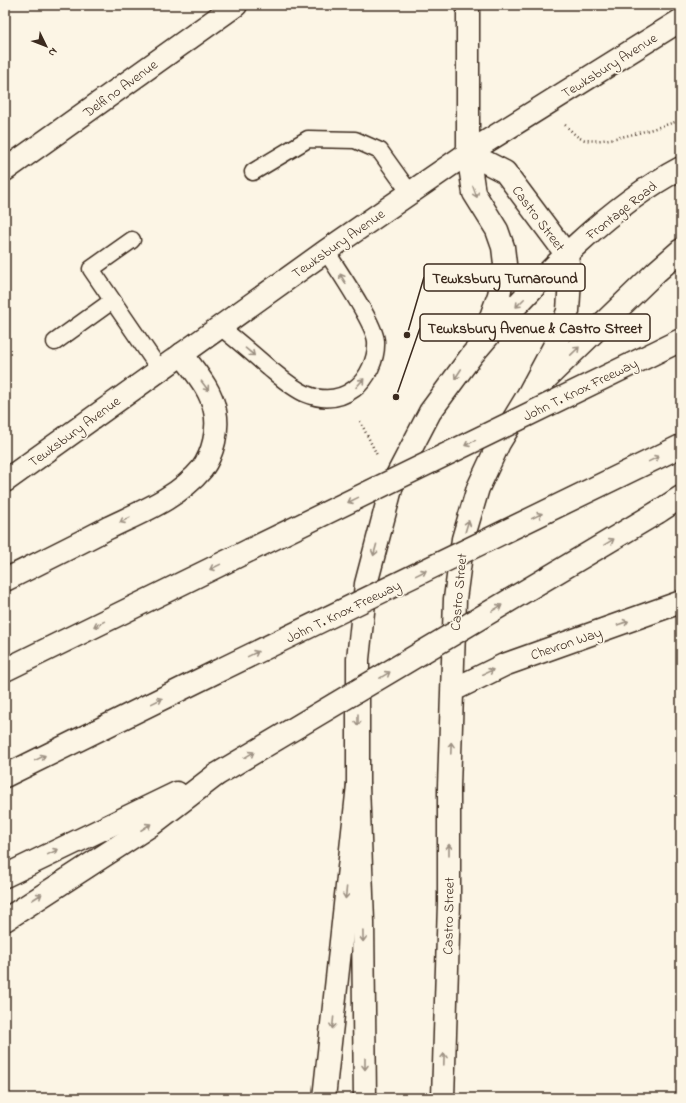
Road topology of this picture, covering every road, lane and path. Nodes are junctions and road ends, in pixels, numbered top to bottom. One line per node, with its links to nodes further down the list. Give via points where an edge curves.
1 (236, 5): 8 (main road, Delfino Avenue)
2 (468, 5): 6 (main road)
3 (681, 20): 6 (main road, Tewksbury Avenue)
4 (681, 120): 5 (path, via 607,140 582,139)
5 (563, 123)
6 (468, 154): 10 (main road, Tewksbury Avenue); 14 (main road, Castro Street, via 505,172); 19 (main road, one-way to 19, via 474,193 497,230 506,264 499,296)
7 (681, 168): 14 (main road, Frontage Road, via 649,187 608,217)
8 (5, 170)
9 (254, 172): 10 (lane, via 308,139 355,140 380,151)
10 (410, 193): 13 (main road, Tewksbury Avenue)
11 (132, 240): 15 (lane, via 91,269)
12 (681, 250): 22 (main road, one-way to 12)
13 (326, 251): 16 (main road, Tewksbury Avenue); 16 (lane, one-way to 13, via 305,394 323,399 342,397 356,388 368,375 375,358 376,340 370,324)
14 (567, 256): 19 (main road, Frontage Road, one-way to 19); 22 (main road, Castro Street, via 570,279 568,311 557,341)
15 (112, 301): 18 (lane); 21 (lane)
16 (220, 327): 20 (main road, Tewksbury Avenue)
17 (681, 340): 28 (main road, John T. Knox Freeway, one-way to 28, bridge)
18 (55, 342)
19 (481, 344): 32 (main road, one-way to 32, via 430,412 392,485 366,584 358,659)
20 (182, 354): 21 (main road, Tewksbury Avenue); 26 (main road, one-way to 26, via 210,392 216,412 212,449 203,468 186,486 160,502)
21 (160, 370): 24 (main road, Tewksbury Avenue)
22 (527, 397): 29 (main road, Castro Street, one-way to 22, via 455,599 463,539 481,482 499,443)
23 (681, 446): 31 (main road, John T. Knox Freeway, one-way to 23, bridge)
24 (5, 481)
25 (681, 497): 30 (main road, one-way to 25, bridge)
26 (5, 580)
27 (681, 602): 29 (main road, Chevron Way, one-way to 27, via 504,665)
28 (5, 670)
29 (453, 690): 37 (main road, Castro Street, one-way to 29)
30 (216, 775): 33 (main road, one-way to 30); 34 (main road, one-way to 30, via 150,825)
31 (5, 776)
32 (358, 785): 35 (main road, one-way to 35); 36 (main road, one-way to 36)
33 (5, 876)
34 (5, 920)
35 (324, 1098)
36 (365, 1098)
37 (443, 1098)

